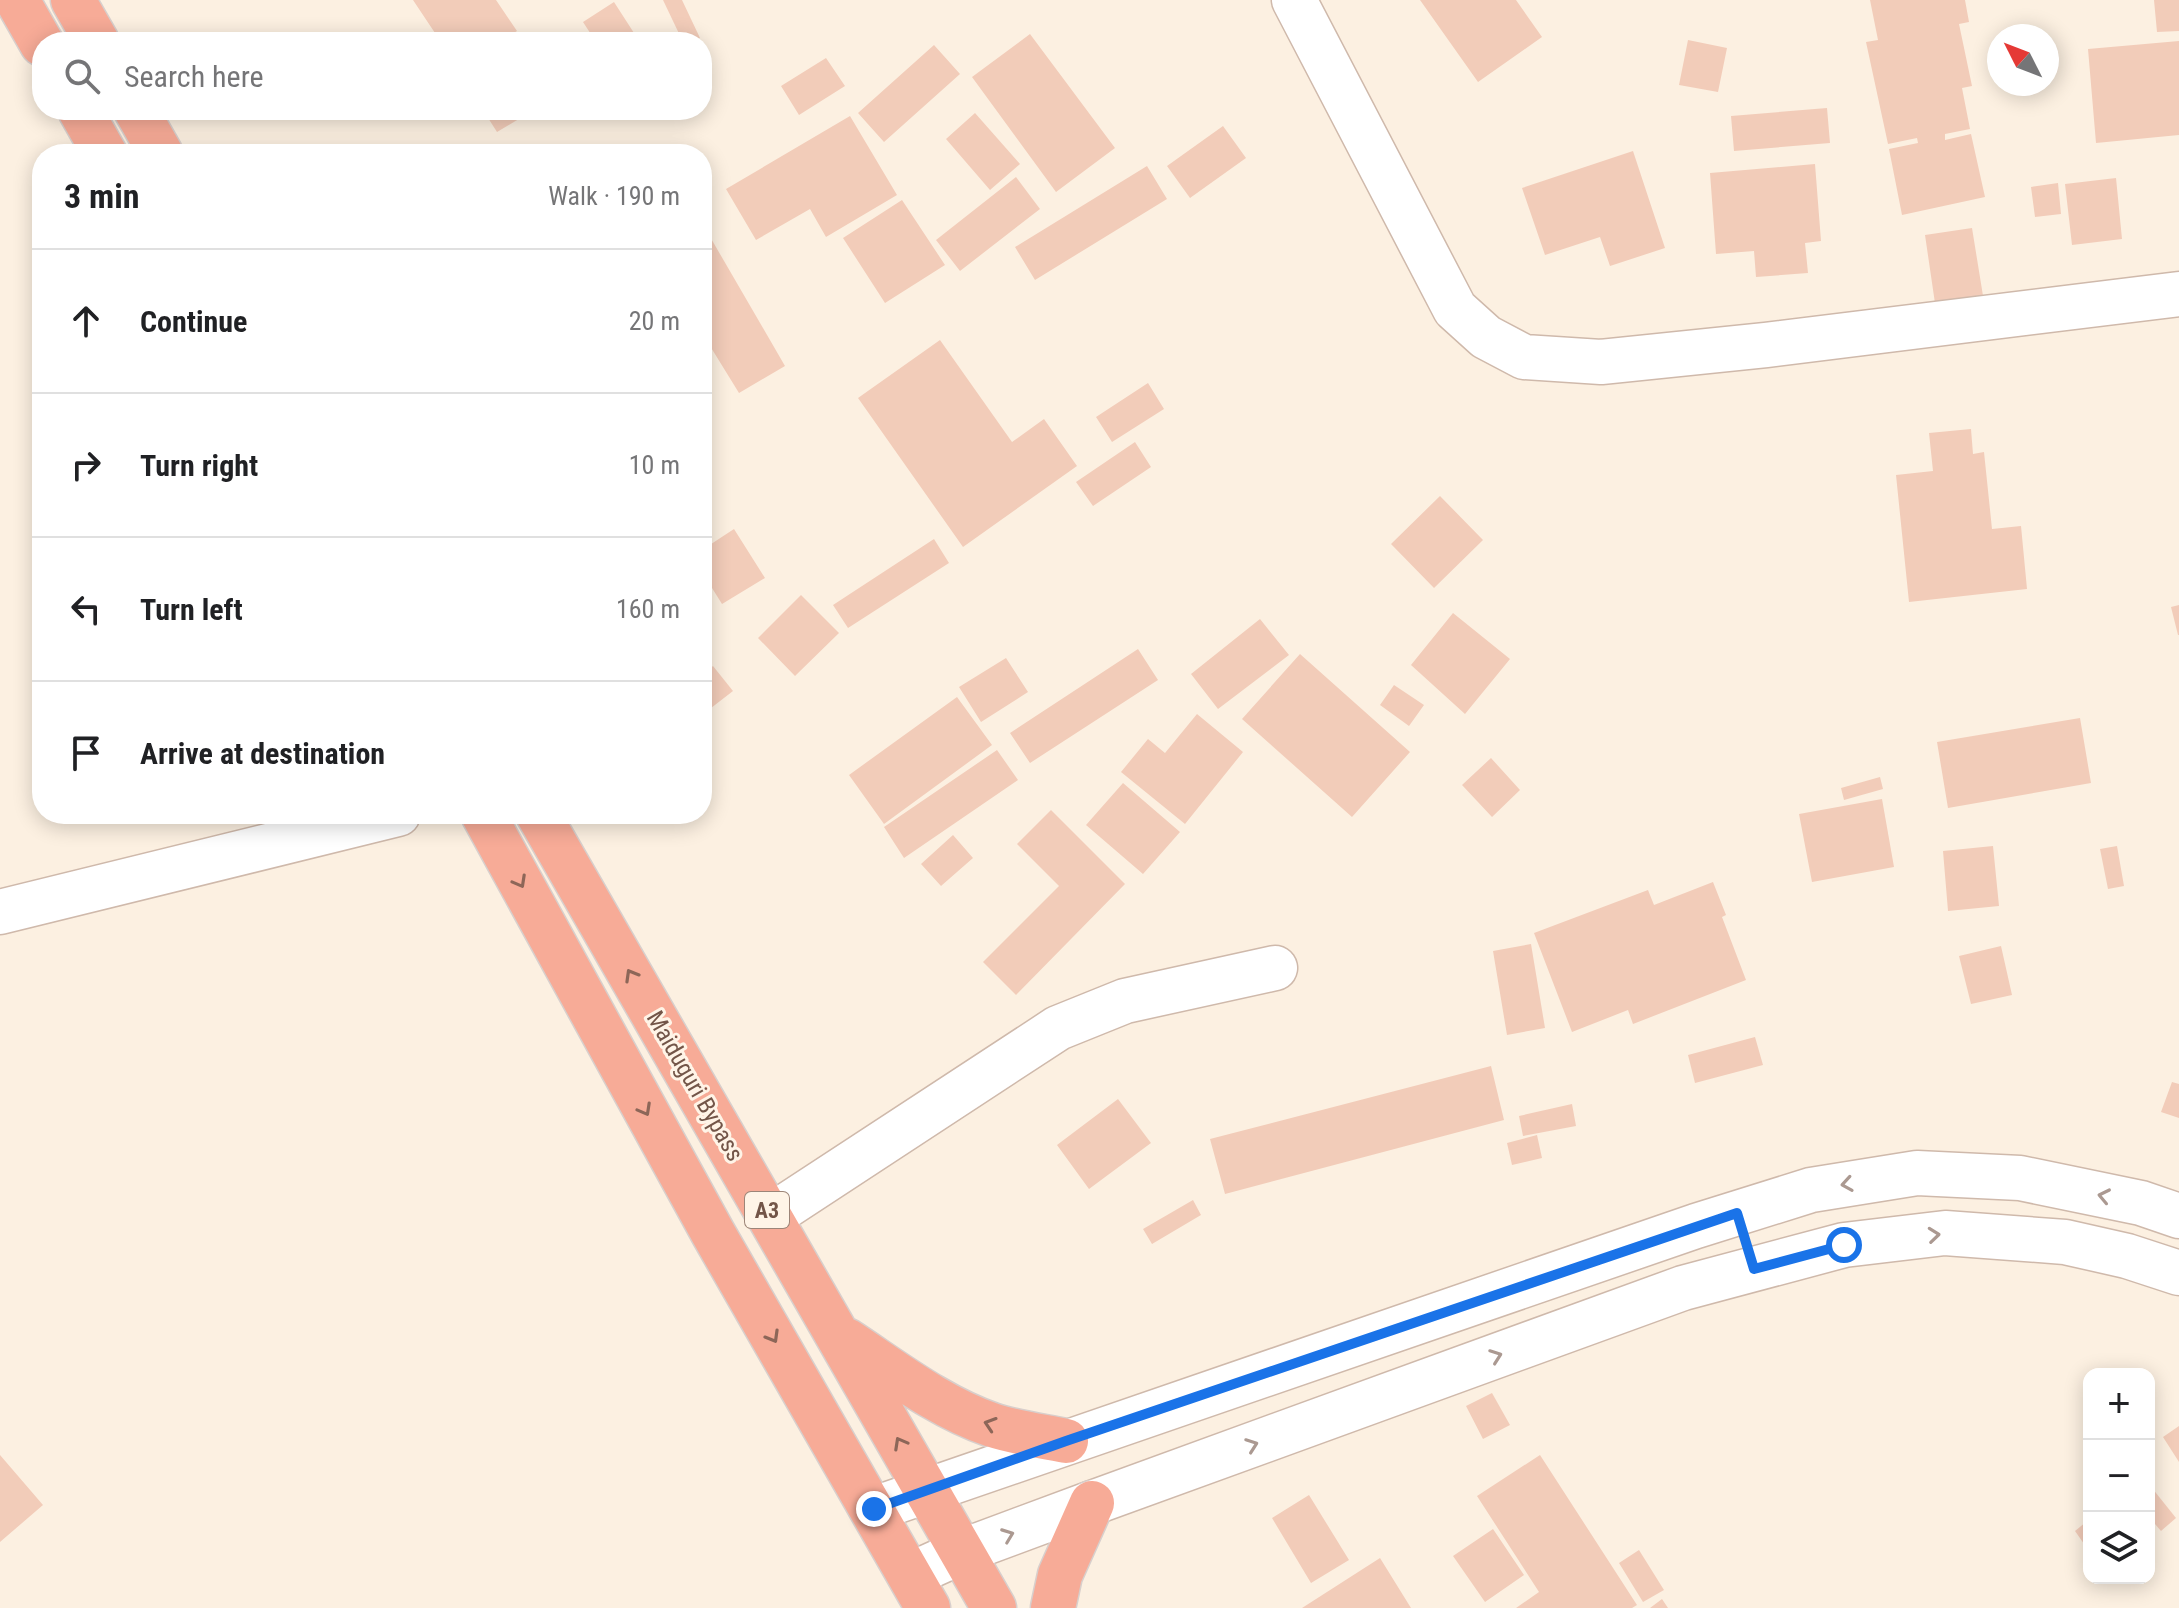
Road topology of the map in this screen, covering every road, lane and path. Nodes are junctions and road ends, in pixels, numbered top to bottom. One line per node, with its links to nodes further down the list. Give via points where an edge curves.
1 (17, 0): 4 (highway)
2 (73, 0): 5 (highway)
3 (1294, 0): 10 (street, via 1455,309 1486,337 1524,357 1601,362)
4 (35, 32)
5 (91, 32)
6 (86, 120): 8 (highway)
7 (142, 120): 9 (highway)
8 (99, 144)
9 (155, 144)
10 (2179, 294)
11 (357, 824): 14 (street)
12 (488, 824): 25 (highway, A3, one-way to 25, via 705,1219)
13 (544, 824): 17 (highway, Maiduguri Bypass / A3, one-way to 13)
14 (0, 912)
15 (1275, 968): 17 (street, via 1125,1001 1058,1028)
16 (1737, 1213): 18 (street, one-way to 16, via 2020,1178 1917,1173 1811,1190); 19 (street); 22 (street)
17 (771, 1216): 21 (highway, Maiduguri Bypass / A3)
18 (2179, 1216)
19 (1754, 1269): 20 (street, one-way to 20, via 1844,1245 1945,1233 2065,1242); 24 (street, one-way to 19, via 1683,1288)
20 (2179, 1273)
21 (839, 1335): 22 (highway, one-way to 21, via 967,1416); 23 (highway, Maiduguri Bypass / A3, one-way to 21)
22 (1066, 1441): 23 (street)
23 (927, 1491): 25 (street); 26 (highway, Maiduguri Bypass / A3)
24 (1092, 1503): 26 (street, one-way to 24); 29 (highway, via 1060,1575)
25 (874, 1509): 27 (highway, A3)
26 (963, 1551): 27 (street); 28 (highway, Maiduguri Bypass / A3)
27 (919, 1592)
28 (994, 1608)
29 (1053, 1608)

